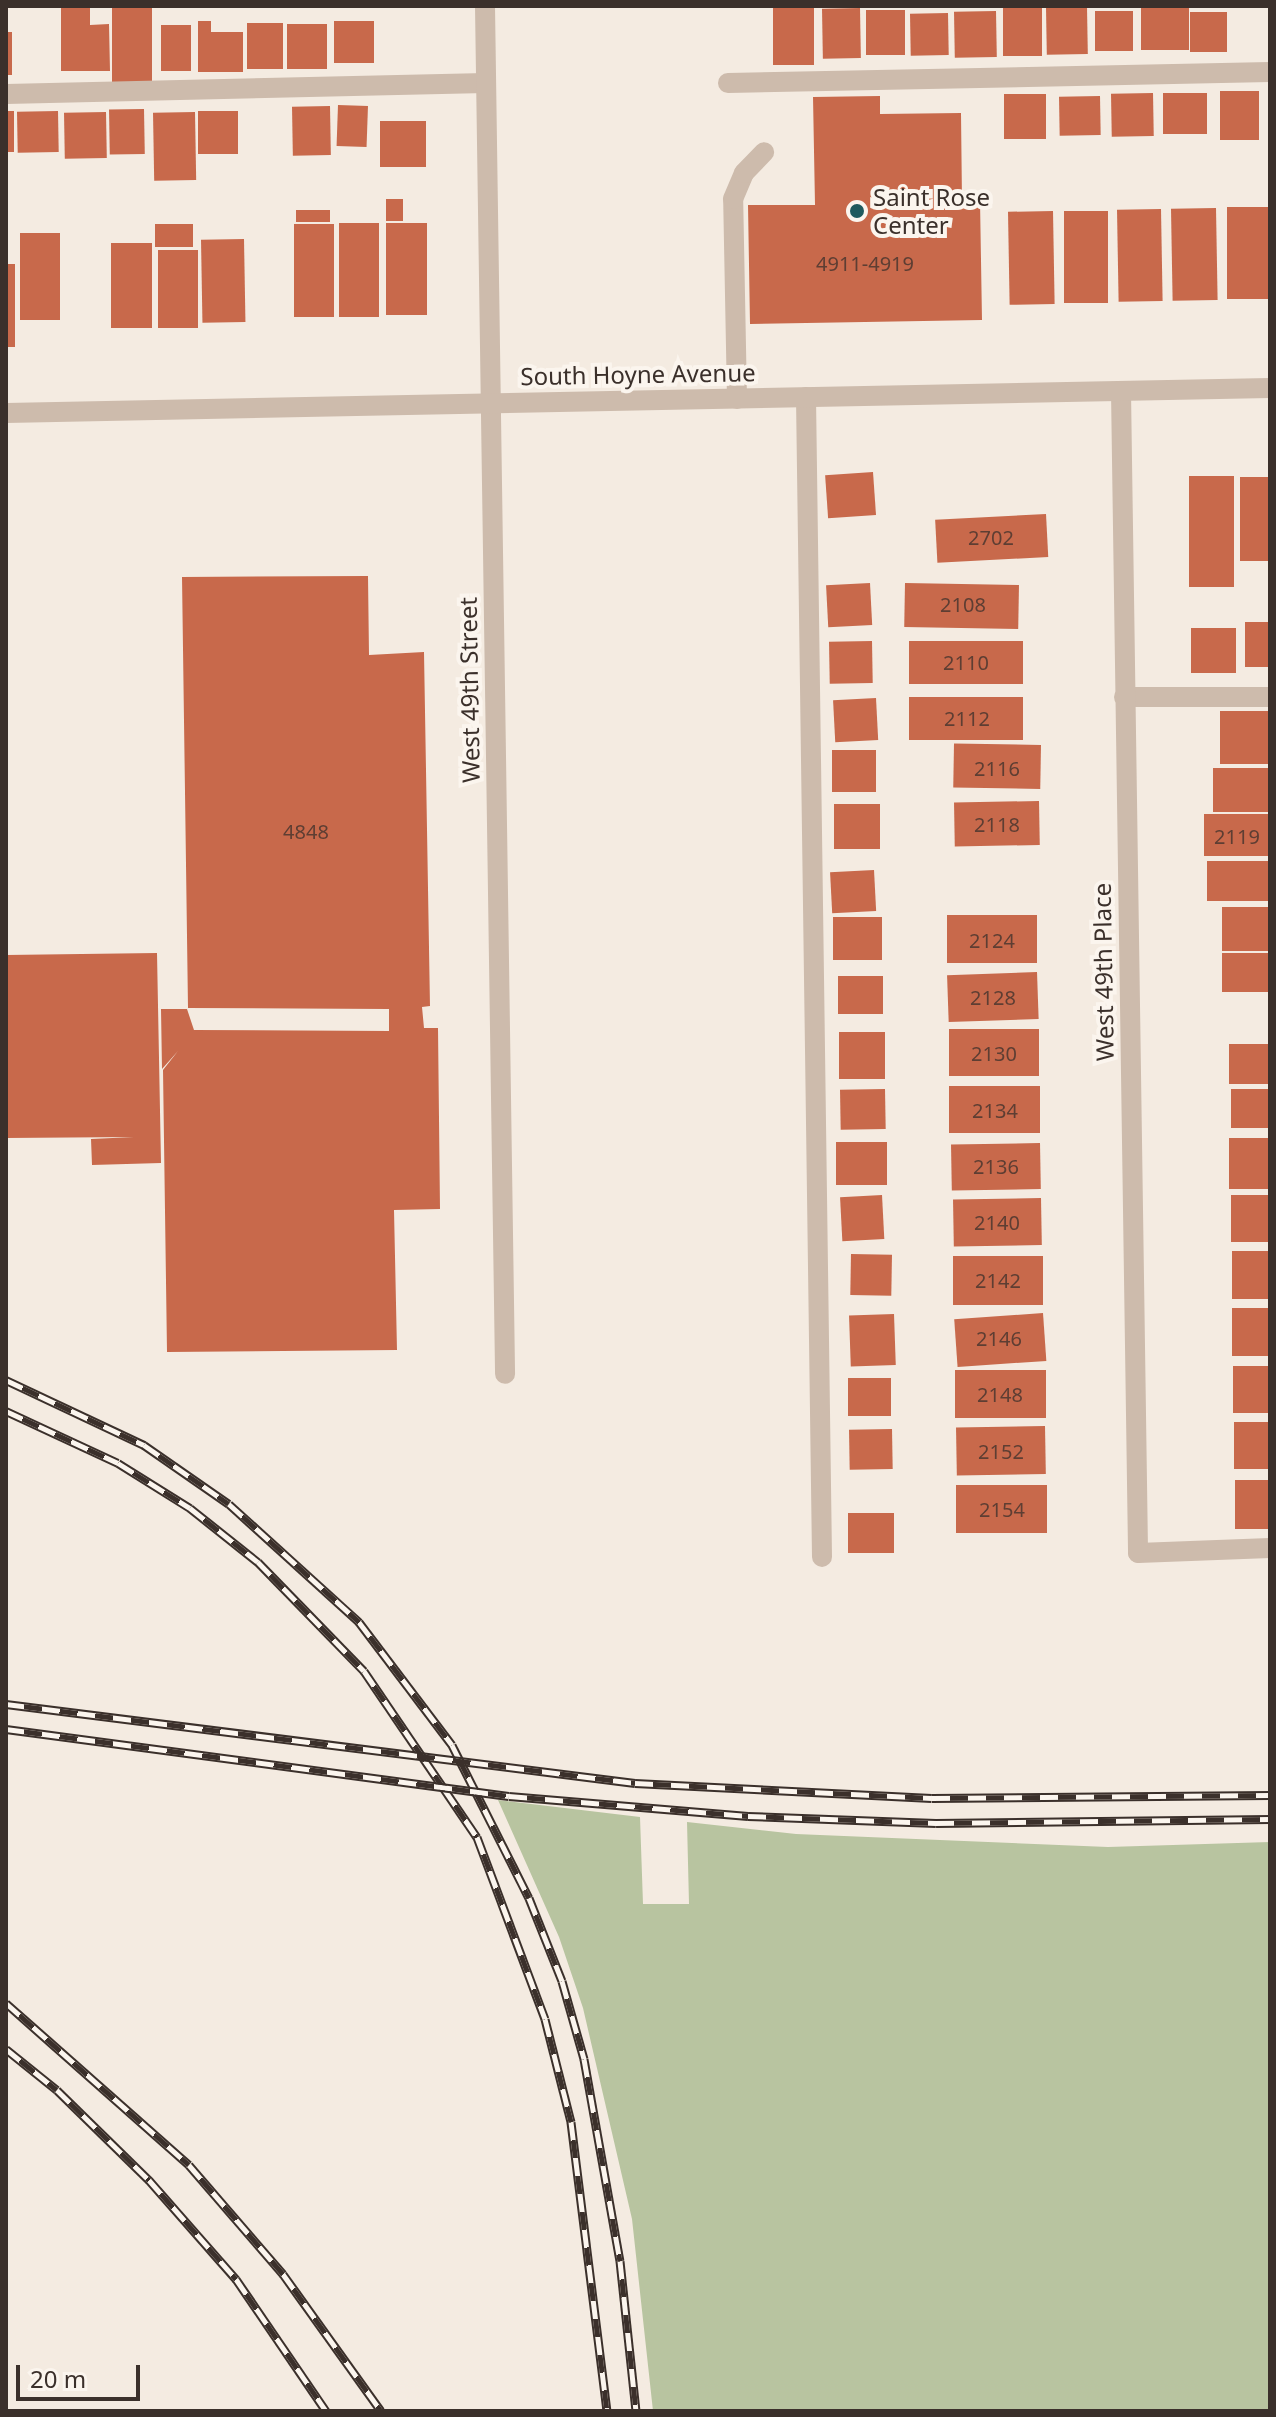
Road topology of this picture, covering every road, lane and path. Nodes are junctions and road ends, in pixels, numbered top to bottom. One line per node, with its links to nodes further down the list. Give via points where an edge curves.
1 (485, 6): 3 (street, West 49th Street)
2 (1270, 72): 4 (street)
3 (486, 83): 5 (street); 11 (street, West 49th Street)
4 (728, 83)
5 (6, 94)
6 (764, 152): 10 (street, via 744,173 733,199)
7 (1270, 388): 8 (street, South Hoyne Avenue)
8 (1121, 391): 9 (street, South Hoyne Avenue); 13 (street, West 49th Place)
9 (806, 397): 10 (street, South Hoyne Avenue); 17 (street)
10 (737, 399): 11 (street, South Hoyne Avenue)
11 (491, 403): 12 (street, South Hoyne Avenue); 15 (street, West 49th Street)
12 (6, 413)
13 (1124, 697): 14 (street); 16 (street, West 49th Place, via 1138,1553)
14 (1270, 697)
15 (505, 1374)
16 (1270, 1548)
17 (822, 1557)

